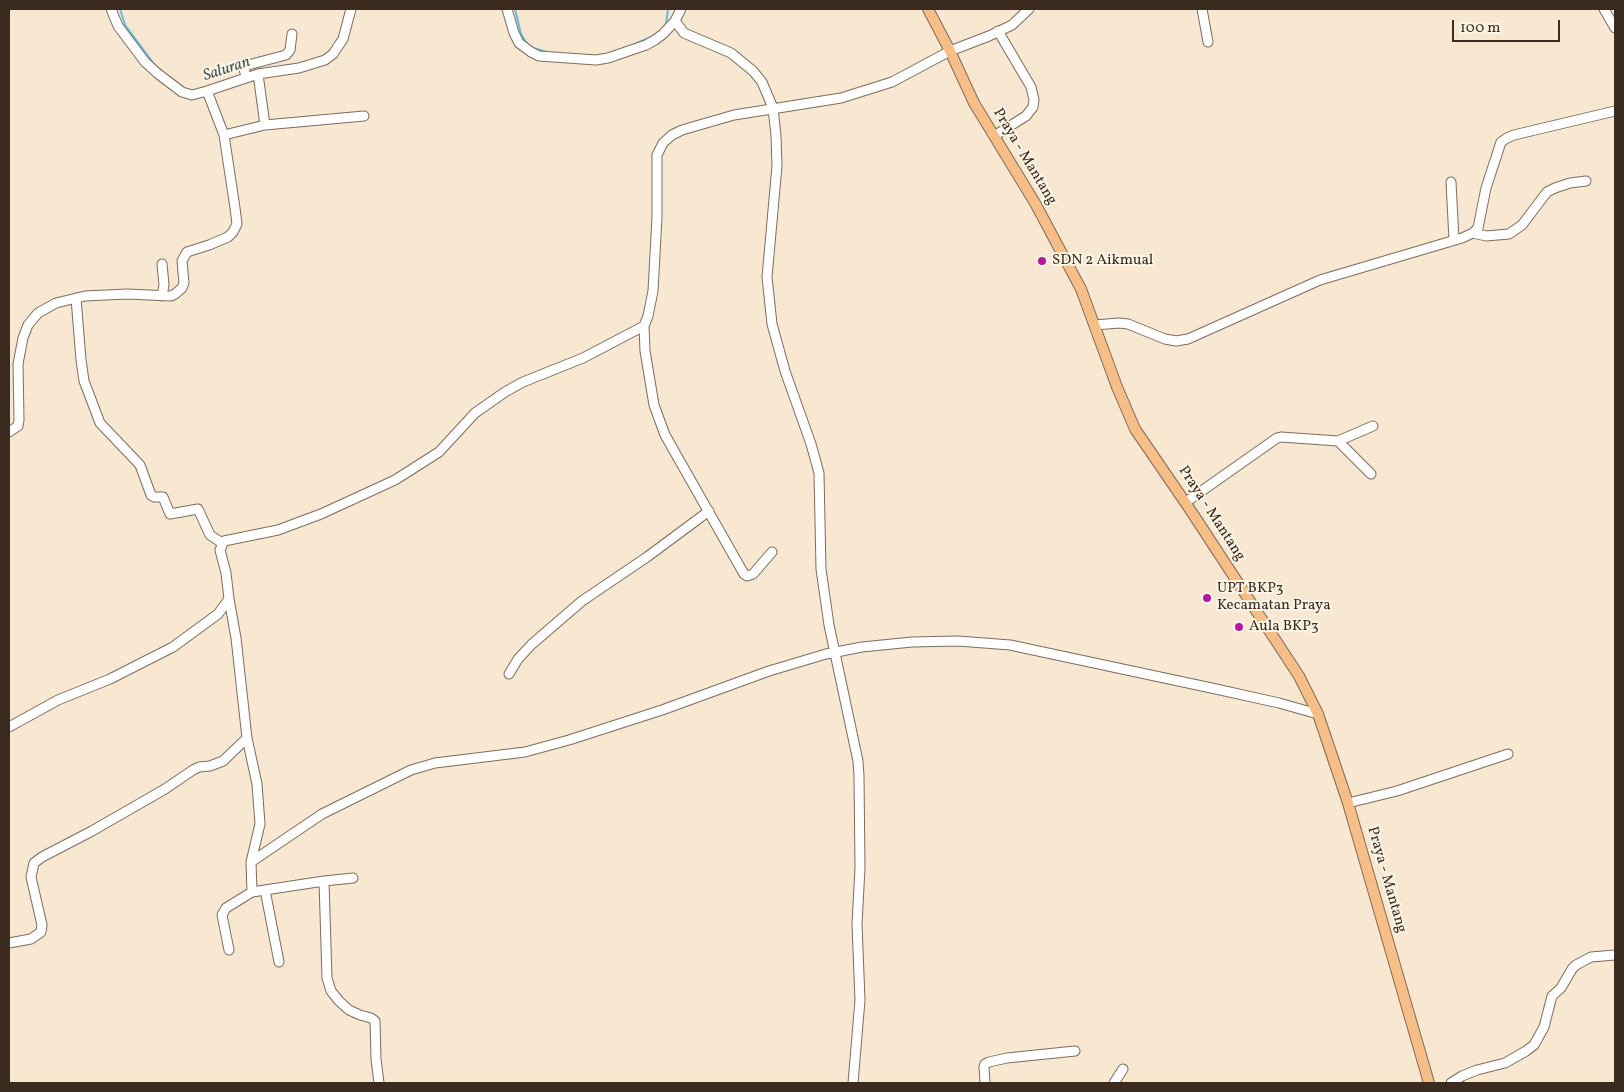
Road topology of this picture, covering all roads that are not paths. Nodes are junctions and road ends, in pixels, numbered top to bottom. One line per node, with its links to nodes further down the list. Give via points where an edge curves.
1 (111, 9): 17 (street, via 118,26 157,73 186,94)
2 (351, 9): 16 (street, via 343,39 325,60 299,68)
3 (507, 9): 9 (street, via 514,33 524,48 539,56 566,58 608,58 646,45)
4 (681, 9): 9 (street)
5 (928, 9): 14 (main road, Praya - Mantang)
6 (1029, 9): 11 (street, via 1012,25)
7 (1202, 9): 13 (street)
8 (1604, 9): 10 (street)
9 (675, 21): 18 (street, via 684,33 731,53 753,70 762,82)
10 (1615, 28)
11 (998, 32): 14 (street); 23 (street, via 1031,87 1034,100 1026,116)
12 (292, 34): 15 (street, via 286,55 248,65)
13 (1208, 42)
14 (950, 51): 18 (street, via 892,82 865,91 819,102); 23 (main road, Praya - Mantang, via 974,103)
15 (245, 74): 16 (street); 17 (street)
16 (258, 74): 21 (street)
17 (207, 92): 22 (street)
18 (772, 108): 32 (street, via 734,114 682,130 663,144 657,155 653,291); 42 (street, via 776,166 767,277 775,334 819,473 820,569)
19 (1615, 111): 26 (street, via 1514,135 1501,142 1482,203 1478,228)
20 (364, 116): 21 (street)
21 (265, 124): 22 (street)
22 (224, 135): 29 (street, via 236,228 228,237 187,252 182,261 182,288 175,294)
23 (994, 136): 31 (main road, Praya - Mantang, via 1072,272)
24 (1586, 181): 26 (street, via 1547,192 1522,225 1509,234)
25 (1451, 182): 27 (street)
26 (1473, 234): 27 (street)
27 (1454, 240): 31 (street, via 1320,280 1188,339 1165,339 1128,324)
28 (162, 264): 29 (street)
29 (162, 296): 30 (street, via 127,294)
30 (76, 298): 34 (street, via 38,313 28,325 18,364 18,426); 39 (street, via 84,381 100,423 140,465 152,495 163,497 170,514 199,510 210,535)
31 (1095, 325): 37 (main road, Praya - Mantang, via 1135,429)
32 (644, 326): 38 (street, via 645,352 658,419); 39 (street, via 584,358 505,392 475,412 440,452 395,480 286,527)
33 (1373, 426): 35 (street)
34 (9, 432)
35 (1338, 441): 36 (street); 37 (street, via 1277,438)
36 (1371, 474)
37 (1186, 502): 44 (main road, Praya - Mantang, via 1299,676)
38 (709, 511): 40 (street, via 744,574 754,574); 43 (street, via 582,601 532,644)
39 (222, 543): 41 (street, via 220,550)
40 (772, 552)
41 (229, 599): 45 (street, via 218,614 173,647 110,679 75,691); 46 (street)
42 (835, 652): 44 (street, via 912,642 1010,645); 49 (street, via 569,740 525,752 434,763 411,770 322,814); 61 (street, via 859,776 857,924 860,1000)
43 (509, 674)
44 (1318, 714): 48 (main road, Praya - Mantang)
45 (9, 727)
46 (247, 738): 49 (street, via 257,784 260,824); 54 (street, via 223,761 193,770 34,863 31,877 41,932 31,939)
47 (1508, 754): 48 (street, via 1397,791)
48 (1348, 803): 64 (main road, Praya - Mantang)
49 (251, 862): 53 (street)
50 (353, 878): 51 (street)
51 (324, 881): 52 (street); 60 (street, via 327,978 331,991 349,1010 375,1021)
52 (265, 890): 53 (street); 57 (street)
53 (252, 892): 55 (street, via 223,911)
54 (9, 943)
55 (229, 950)
56 (1615, 955): 65 (street, via 1591,957 1572,969 1552,996 1544,1027 1534,1045 1505,1063 1477,1070)
57 (279, 962)
58 (1075, 1051): 62 (street, via 989,1062 984,1067)
59 (1123, 1069): 63 (street)
60 (379, 1083)
61 (853, 1083)
62 (985, 1083)
63 (1114, 1083)
64 (1429, 1083)
65 (1451, 1083)

